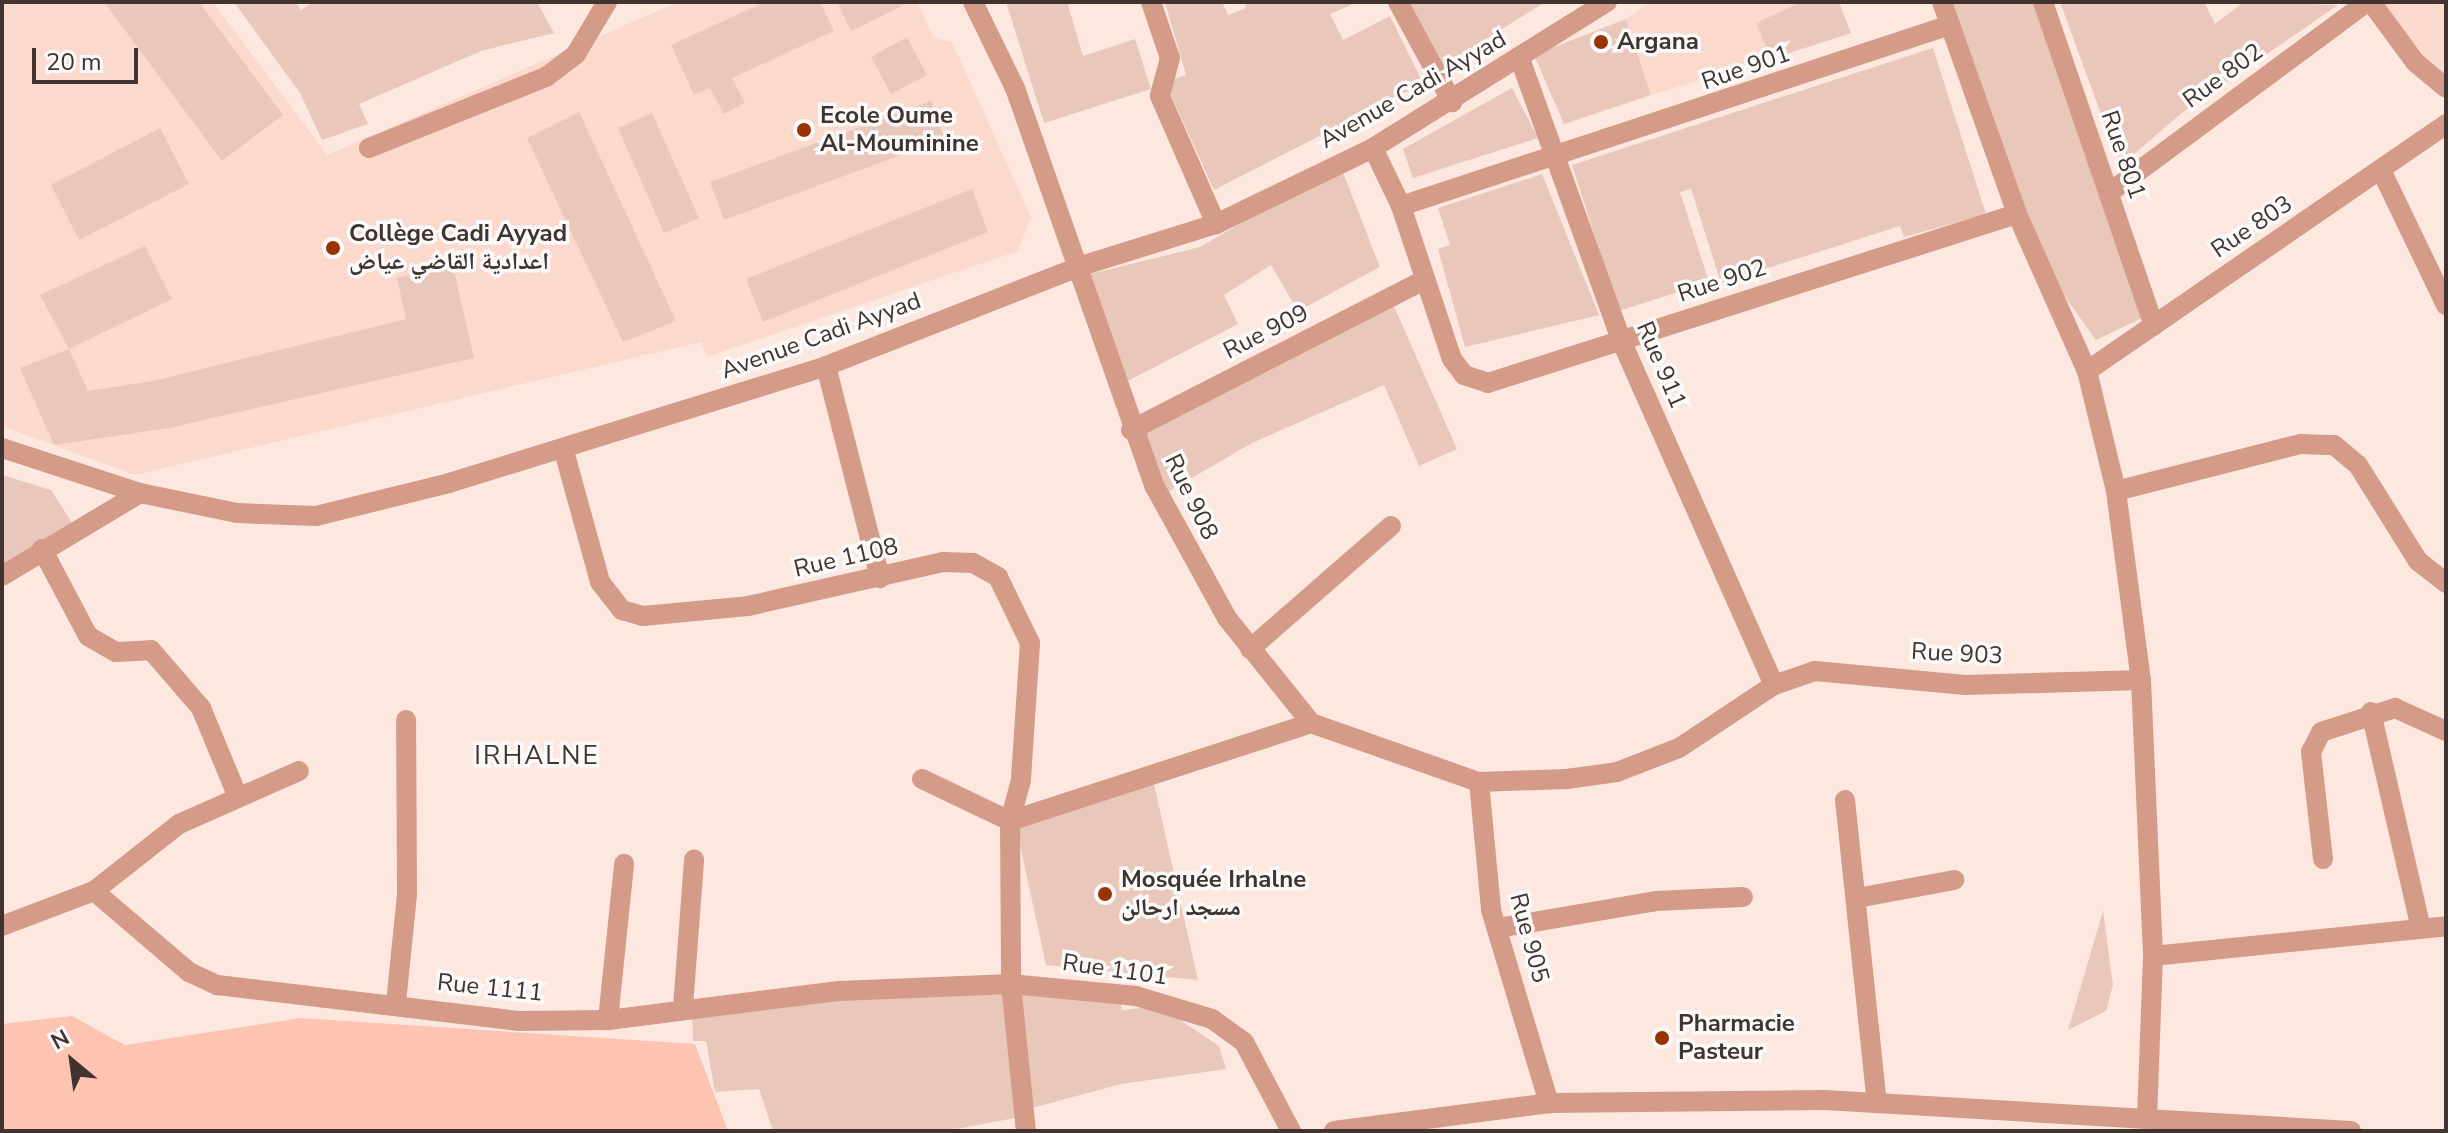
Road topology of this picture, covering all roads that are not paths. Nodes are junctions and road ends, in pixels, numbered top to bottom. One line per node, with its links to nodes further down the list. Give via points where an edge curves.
1 (607, 2): 14 (street, via 576,54 546,77)
2 (973, 2): 22 (street, Rue 908, via 1015,88)
3 (1151, 2): 21 (street, via 1170,58 1163,108)
4 (1398, 2): 12 (street)
5 (1942, 2): 9 (street)
6 (2043, 2): 18 (street, Rue 801)
7 (2369, 2): 11 (street, via 2415,62); 18 (street, Rue 802)
8 (1598, 5): 10 (street, Avenue Cadi Ayyad)
9 (1950, 25): 16 (street, Rue 901); 20 (street)
10 (1520, 59): 12 (street, Avenue Cadi Ayyad); 16 (street, Rue 911)
11 (2446, 88)
12 (1452, 102): 15 (street, Avenue Cadi Ayyad)
13 (2446, 124): 17 (street, Rue 803)
14 (369, 148)
15 (1373, 148): 19 (street); 21 (street, Avenue Cadi Ayyad)
16 (1559, 159): 19 (street, Rue 901); 26 (street, Rue 911)
17 (2381, 170): 24 (street); 25 (street, Rue 803)
18 (2109, 193): 25 (street, Rue 801)
19 (1401, 206): 23 (street)
20 (2017, 214): 26 (street, Rue 902); 28 (street)
21 (1216, 224): 22 (street, Avenue Cadi Ayyad)
22 (1081, 266): 27 (street, Avenue Cadi Ayyad); 29 (street, Rue 908)
23 (1424, 280): 26 (street, Rue 902, via 1452,359 1464,375 1488,383); 29 (street, Rue 909)
24 (2446, 305)
25 (2154, 326): 28 (street, Rue 803)
26 (1621, 340): 41 (street, Rue 911)
27 (826, 366): 31 (street, Avenue Cadi Ayyad); 37 (street)
28 (2087, 371): 32 (street)
29 (1131, 430): 39 (street, Rue 908, via 1187,549)
30 (2, 448): 33 (street, Avenue Cadi Ayyad)
31 (564, 451): 33 (street, Avenue Cadi Ayyad, via 316,516 237,513); 37 (street, Rue 1108, via 600,582 622,610 709,611)
32 (2116, 491): 38 (street, via 2301,444 2334,445 2358,465 2418,561); 40 (street)
33 (140, 493): 35 (street)
34 (1391, 526): 39 (street)
35 (42, 549): 36 (street); 49 (street, via 88,636 116,652 151,650 201,708)
36 (2, 576)
37 (880, 578): 51 (street, Rue 1108, via 943,562 973,563 998,577 1017,608 1030,643 1021,780)
38 (2446, 583)
39 (1250, 649): 44 (street, Rue 908)
40 (2141, 680): 41 (street, Rue 903, via 1965,685 1839,670); 63 (street)
41 (1774, 685): 48 (street, via 1679,748 1617,772)
42 (2371, 712): 45 (street, via 2406,710); 53 (street, via 2329,727 2311,752); 62 (street)
43 (406, 720): 65 (street, via 407,894)
44 (1311, 723): 48 (street); 51 (street)
45 (2446, 731)
46 (299, 771): 49 (street)
47 (922, 779): 51 (street)
48 (1479, 782): 61 (street, Rue 905)
49 (237, 795): 56 (street, via 179,824)
50 (1845, 800): 58 (street)
51 (1010, 821): 64 (street, Rue 1108)
52 (694, 859): 66 (street)
53 (2323, 859)
54 (624, 864): 67 (street)
55 (1954, 880): 58 (street)
56 (94, 891): 59 (street); 65 (street, Rue 1111, via 189,972 217,985)
57 (1743, 897): 61 (street, via 1656,901)
58 (1857, 898): 69 (street)
59 (2, 926)
60 (2446, 926): 62 (street)
61 (1498, 928): 68 (street, Rue 905)
62 (2421, 928): 63 (street)
63 (2153, 956): 70 (street)
64 (1011, 984): 66 (street, Rue 1111); 72 (street, Rue 1108); 73 (street, Rue 1101, via 1136,996 1212,1019 1259,1062)
65 (396, 1003): 67 (street, Rue 1111, via 519,1021)
66 (683, 1007): 67 (street, Rue 1111)
67 (608, 1020)
68 (1549, 1103): 69 (street); 71 (street)
69 (1877, 1103): 70 (street)
70 (2147, 1116): 75 (street)
71 (1464, 1121): 74 (street)
72 (1026, 1131)
73 (1291, 1131)
74 (1334, 1131)
75 (2351, 1131)

